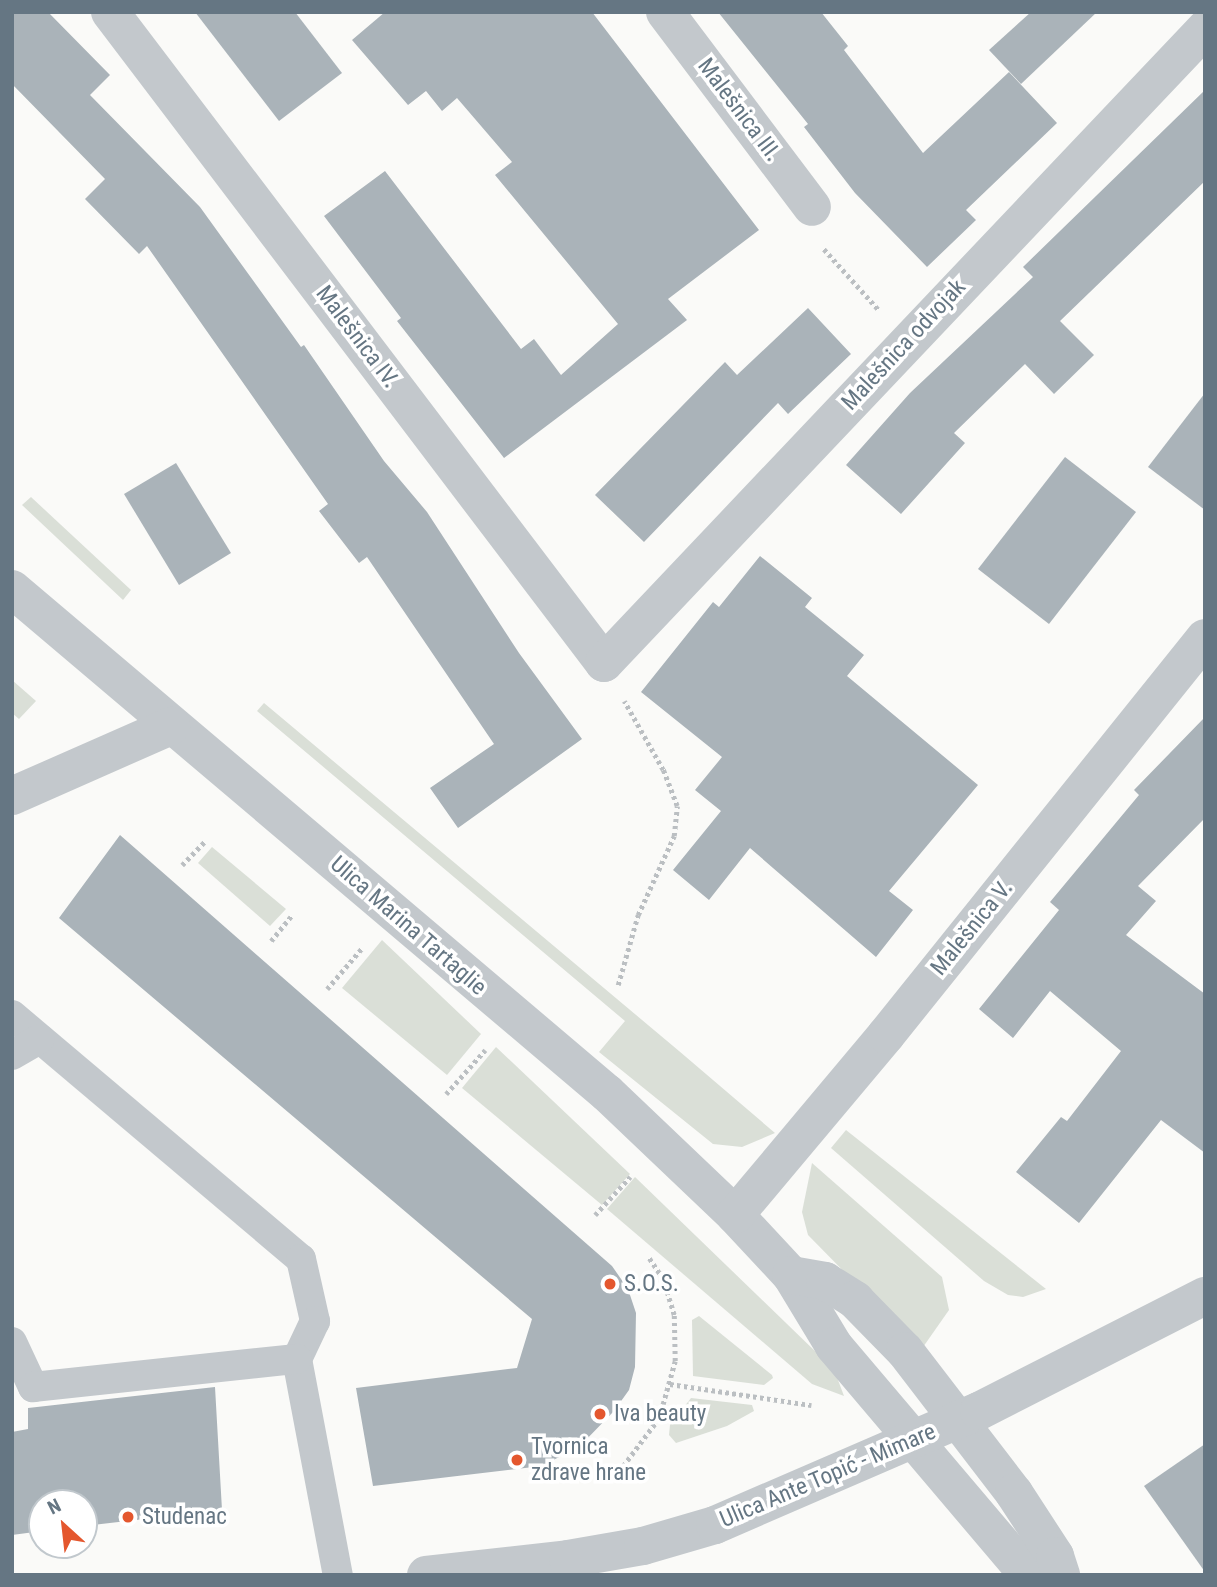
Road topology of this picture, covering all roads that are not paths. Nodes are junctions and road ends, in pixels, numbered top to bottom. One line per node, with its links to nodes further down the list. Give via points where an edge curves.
1 (110, 12): 7 (street, Malešnica IV.)
2 (665, 12): 4 (street, Malešnica III.)
3 (1205, 29): 7 (street, Malešnica odvojak)
4 (812, 207)
5 (12, 589): 8 (street, Ulica Marina Tartaglie)
6 (1205, 638): 13 (street, Malešnica V.)
7 (604, 663)
8 (172, 726): 9 (street); 13 (street, Ulica Marina Tartaglie, via 607,1093)
9 (12, 796)
10 (12, 1015): 11 (lane)
11 (40, 1039): 12 (lane); 17 (lane, via 301,1259 315,1321)
12 (12, 1055)
13 (735, 1215): 14 (street, Ulica Marina Tartaglie)
14 (791, 1275): 18 (street, via 825,1281 855,1300 905,1351); 19 (street, Ulica Marina Tartaglie, via 819,1326)
15 (1205, 1296): 18 (street, Ulica Ante Topić - Mimare)
16 (12, 1342): 17 (lane, via 33,1387)
17 (297, 1359): 20 (lane)
18 (959, 1420): 19 (street, Ulica Ante Topić - Mimare); 23 (street, via 1055,1556)
19 (917, 1440): 21 (street, Ulica Ante Topić - Mimare, via 715,1525 643,1546); 22 (street, Ulica Marina Tartaglie)
20 (338, 1575)
21 (426, 1575)
22 (1028, 1575)
23 (1061, 1575)

